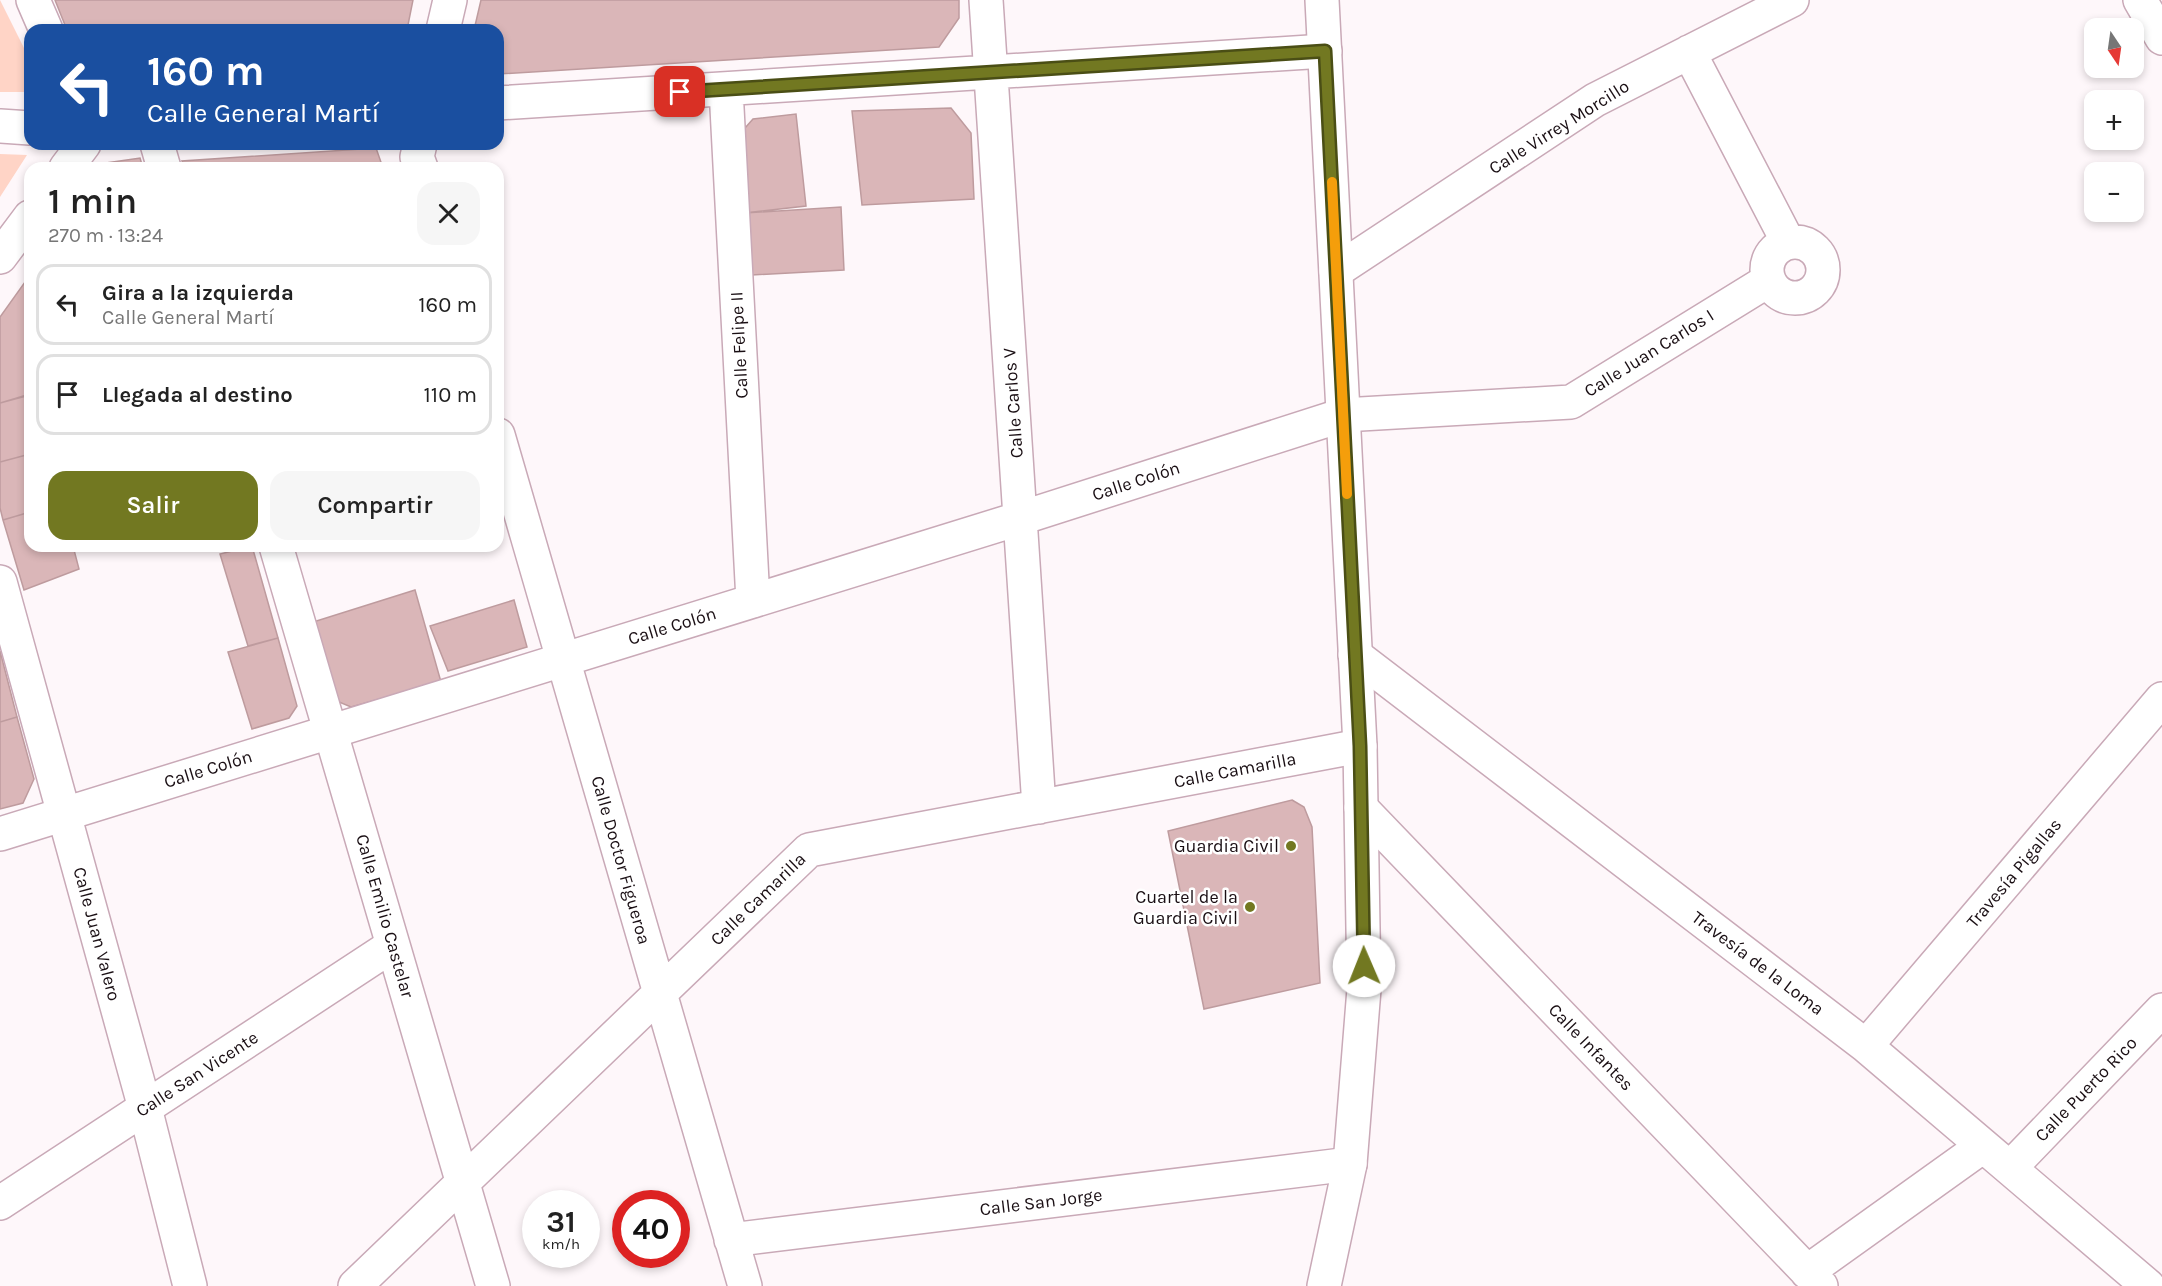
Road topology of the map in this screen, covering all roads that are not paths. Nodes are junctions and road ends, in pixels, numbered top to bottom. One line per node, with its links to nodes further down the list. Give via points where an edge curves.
1 (33, 0): 7 (street)
2 (450, 0): 8 (street)
3 (986, 0): 12 (street, Calle Carlos V)
4 (1322, 0): 10 (street)
5 (1792, 0): 11 (street, Calle Virrey Morcillo)
6 (2140, 0): 9 (street)
7 (43, 24)
8 (444, 24)
9 (2162, 38)
10 (1325, 51): 12 (street); 20 (street)
11 (1689, 52): 18 (street); 20 (street, Calle Virrey Morcillo, via 1595,100)
12 (990, 72): 13 (street); 24 (street, Calle Carlos V)
13 (726, 89): 14 (street); 27 (street, Calle Felipe II)
14 (504, 103)
15 (0, 126): 16 (street)
16 (24, 128)
17 (24, 225): 19 (street)
18 (1788, 242): 21 (street, via 1772,252 1768,261); 21 (street, via 1814,248 1823,263 1821,281 1808,295 1790,298)
19 (0, 257)
20 (1336, 271): 22 (street)
21 (1769, 280): 22 (street, Calle Juan Carlos I, via 1571,402)
22 (1343, 415): 24 (street, Calle Colón); 28 (street)
23 (504, 456): 29 (street, Calle Doctor Figueroa)
24 (1021, 519): 27 (street, Calle Colón); 33 (street, Calle Carlos V)
25 (278, 552): 31 (street, Calle Emilio Castelar)
26 (0, 582): 35 (street, Calle Juan Valero)
27 (753, 601): 29 (street, Calle Colón)
28 (1355, 655): 32 (street); 40 (street, Travesía de la Loma)
29 (563, 660): 31 (street, Calle Colón); 38 (street, Calle Doctor Figueroa)
30 (2162, 699): 40 (street, Travesía Pigallas)
31 (330, 732): 35 (street, Calle Colón); 37 (street, Calle Emilio Castelar)
32 (1360, 746): 33 (street, Calle Camarilla); 34 (street)
33 (1040, 807): 38 (street, Calle Camarilla, via 809,850)
34 (1361, 808): 43 (street, via 1364,989); 48 (street, Calle Infantes)
35 (63, 814): 36 (street, Calle Colón); 41 (street, Calle Juan Valero)
36 (0, 834)
37 (393, 945): 41 (street, Calle San Vicente); 45 (street, Calle Emilio Castelar)
38 (660, 993): 45 (street, Calle Camarilla); 47 (street, Calle Doctor Figueroa)
39 (2162, 1010): 44 (street, Calle Puerto Rico)
40 (1866, 1046): 42 (street, Travesía de la Loma)
41 (145, 1108): 46 (street, Calle San Vicente); 49 (street, Calle Juan Valero)
42 (1983, 1146): 44 (street, Travesía de la Loma); 48 (street)
43 (1350, 1164): 47 (street, Calle San Jorge); 53 (street)
44 (2010, 1168): 54 (street, Travesía de la Loma)
45 (464, 1184): 50 (street, Calle Camarilla); 51 (street, Calle Emilio Castelar)
46 (0, 1203)
47 (732, 1240): 52 (street, Calle Doctor Figueroa)
48 (1814, 1279)
49 (190, 1286)
50 (355, 1286)
51 (493, 1286)
52 (745, 1286)
53 (1324, 1286)
54 (2148, 1286)

